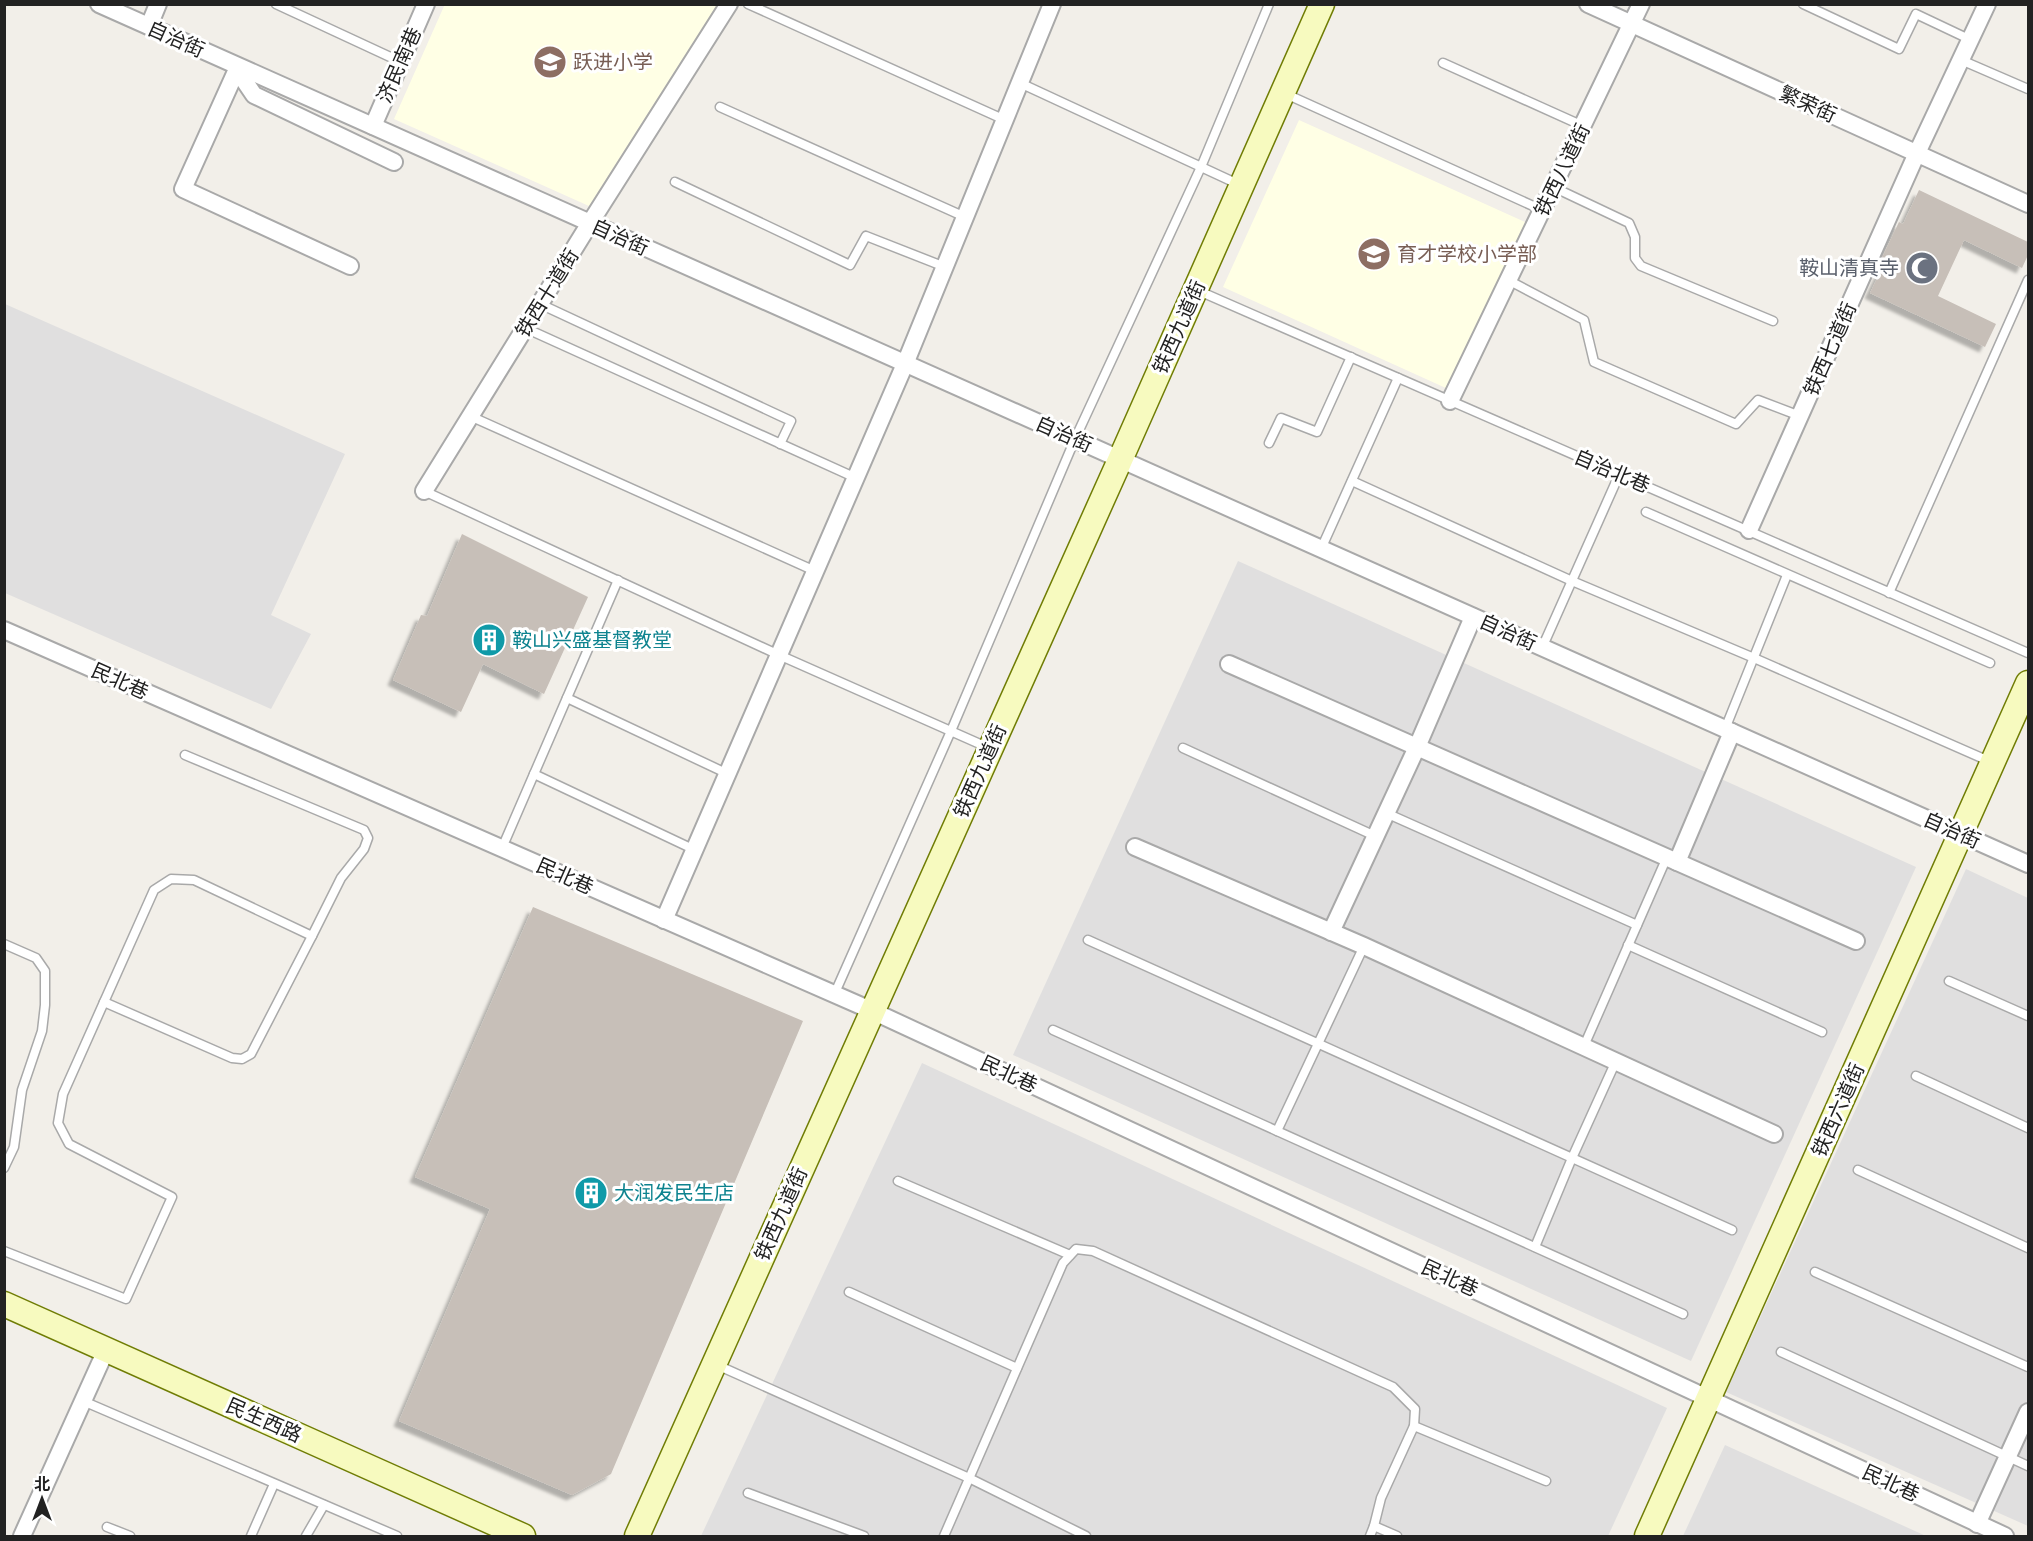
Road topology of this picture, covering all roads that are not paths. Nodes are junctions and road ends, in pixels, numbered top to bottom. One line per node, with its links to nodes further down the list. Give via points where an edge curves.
1 (99, 4): 15 (street, 自治街)
2 (158, 4): 15 (street)
3 (276, 4): 18 (lane)
4 (426, 4): 18 (street, 济民南巷)
5 (729, 4): 37 (street, 铁西十道街)
6 (748, 4): 25 (lane)
7 (1052, 4): 21 (street)
8 (1269, 4): 30 (lane)
9 (1322, 4): 23 (main road, 铁西九道街)
10 (1588, 4): 14 (street, 繁荣街)
11 (1641, 4): 14 (street, 铁西八道街)
12 (1803, 4): 16 (lane, via 1899,49 1916,14)
13 (1987, 4): 16 (street, 铁西七道街)
14 (1632, 25): 27 (street, 铁西八道街); 28 (street, 繁荣街)
15 (148, 27): 20 (street, 自治街)
16 (1971, 40): 17 (street, 铁西七道街)
17 (1961, 60): 22 (lane); 28 (street, 铁西七道街)
18 (401, 62): 26 (street, 济民南巷)
19 (1443, 63): 27 (lane)
20 (237, 68): 26 (street, 自治街); 29 (street, via 254,95); 38 (street, via 183,189)
21 (1020, 83): 25 (street); 30 (lane)
22 (2028, 89)
23 (1283, 93): 32 (main road, 铁西九道街); 35 (lane)
24 (720, 107): 36 (lane)
25 (1005, 120): 36 (street)
26 (373, 126): 37 (street, 自治街)
27 (1583, 126): 33 (street, 铁西八道街)
28 (1917, 153): 34 (street, 繁荣街); 51 (street, 铁西七道街)
29 (394, 162)
30 (1200, 167): 32 (lane); 52 (lane)
31 (675, 182): 39 (lane, via 850,264 867,236)
32 (1241, 186): 42 (main road, 铁西九道街)
33 (1553, 187): 35 (street, 铁西八道街); 44 (lane, via 1629,223 1635,237 1635,258 1641,266)
34 (2028, 204)
35 (1542, 210): 40 (street, 铁西八道街)
36 (965, 217): 39 (street)
37 (590, 223): 43 (street, 铁西十道街); 47 (street, 自治街)
38 (350, 266)
39 (945, 267): 47 (street)
40 (1508, 280): 49 (street, 铁西八道街); 51 (lane, via 1584,320 1594,362 1736,424 1758,400)
41 (2028, 280): 67 (lane)
42 (1196, 290): 46 (lane, 自治北巷); 55 (main road, 铁西九道街)
43 (540, 304): 45 (street, 铁西十道街); 54 (lane, via 792,421)
44 (1773, 321)
45 (525, 328): 50 (street, 铁西十道街); 54 (lane)
46 (1351, 357): 48 (lane, 自治北巷); 53 (lane, via 1317,432 1281,418)
47 (905, 364): 52 (street, 自治街); 57 (street)
48 (1398, 378): 49 (lane, 自治北巷); 58 (lane)
49 (1450, 400): 56 (lane, 自治北巷)
50 (471, 416): 59 (street, 铁西十道街); 63 (lane)
51 (1800, 416): 61 (street, 铁西七道街)
52 (1075, 439): 55 (street, 自治街); 78 (lane)
53 (1269, 443)
54 (780, 444): 57 (lane)
55 (1120, 460): 62 (street, 自治街); 81 (main road, 铁西九道街)
56 (1619, 475): 61 (lane, 自治北巷); 66 (lane)
57 (856, 478): 63 (street)
58 (1352, 481): 62 (lane); 66 (lane)
59 (424, 491): 65 (lane)
60 (1646, 512): 64 (lane)
61 (1749, 530): 67 (lane, 自治北巷)
62 (1321, 549): 68 (street, 自治街)
63 (815, 571): 72 (street)
64 (1787, 575): 73 (lane); 74 (lane)
65 (618, 580): 72 (lane); 77 (lane)
66 (1572, 581): 70 (lane); 73 (lane)
67 (1889, 593): 71 (lane, 自治北巷)
68 (1473, 617): 70 (street, 自治街); 80 (street)
69 (4, 630): 91 (street, 民北巷)
70 (1542, 648): 79 (street, 自治街)
71 (2028, 653)
72 (779, 655): 78 (lane); 86 (street)
73 (1754, 658): 79 (lane); 84 (lane)
74 (1990, 663)
75 (1229, 664): 80 (street)
76 (2028, 683): 84 (main road, 铁西六道街)
77 (567, 698): 85 (lane); 86 (lane)
78 (951, 731): 81 (lane); 105 (lane)
79 (1728, 731): 88 (street, 自治街); 93 (street)
80 (1417, 747): 87 (street); 93 (street)
81 (990, 748): 107 (main road, 铁西九道街)
82 (1183, 748): 89 (lane)
83 (185, 755): 98 (lane, via 364,830 368,838 364,849 341,878)
84 (1993, 763): 88 (main road, 铁西六道街)
85 (534, 774): 91 (lane); 92 (lane)
86 (728, 774): 92 (street)
87 (1386, 813): 89 (street); 96 (lane)
88 (1961, 834): 94 (street, 自治街); 136 (main road, 铁西六道街)
89 (1375, 836): 97 (street)
90 (1135, 847): 97 (street)
91 (502, 849): 95 (street, 民北巷)
92 (695, 850): 95 (street)
93 (1672, 860): 96 (lane); 100 (street)
94 (2028, 864)
95 (664, 920): 105 (street, 民北巷)
96 (1637, 925): 102 (lane)
97 (1331, 932): 103 (street)
98 (312, 936): 106 (lane, via 251,1054 242,1059); 106 (lane, via 194,880 171,879 154,890)
99 (1088, 940): 111 (lane)
100 (1856, 941)
101 (4, 944): 119 (lane, via 36,958 45,971 45,1005 42,1031 22,1090 14,1147)
102 (1628, 945): 110 (lane); 112 (lane)
103 (1364, 946): 111 (lane); 112 (street)
104 (1949, 981): 108 (lane)
105 (834, 994): 107 (street, 民北巷)
106 (104, 1002): 125 (lane, via 63,1094 58,1123 69,1144 172,1197 126,1299)
107 (872, 1011): 133 (main road, 铁西九道街); 136 (street, 民北巷)
108 (2028, 1016)
109 (1053, 1030): 116 (lane)
110 (1822, 1032)
111 (1318, 1044): 116 (lane); 118 (lane)
112 (1584, 1046): 113 (street)
113 (1616, 1060): 117 (street); 118 (lane)
114 (1916, 1076): 115 (lane)
115 (2028, 1128)
116 (1277, 1131): 123 (lane)
117 (1774, 1134)
118 (1572, 1158): 122 (lane); 123 (lane)
119 (4, 1168)
120 (1858, 1170): 124 (lane)
121 (898, 1181): 126 (lane)
122 (1732, 1230)
123 (1535, 1247): 130 (lane)
124 (2028, 1248)
125 (4, 1251)
126 (1070, 1255): 135 (lane); 139 (lane, via 1076,1249 1093,1251 1393,1387 1415,1409)
127 (1815, 1272): 134 (lane)
128 (849, 1292): 135 (lane)
129 (4, 1304): 131 (main road, 民生西路)
130 (1683, 1314)
131 (106, 1350): 137 (street); 155 (main road, 民生西路)
132 (1780, 1352): 140 (lane)
133 (714, 1364): 142 (lane); 156 (main road, 铁西九道街)
134 (2028, 1366)
135 (1017, 1368): 142 (lane)
136 (1709, 1398): 147 (street, 民北巷); 162 (main road, 铁西六道街)
137 (83, 1401): 144 (lane); 150 (street)
138 (2028, 1412): 140 (street)
139 (1414, 1426): 143 (lane); 148 (lane, via 1381,1497)
140 (2008, 1456): 141 (lane); 147 (street)
141 (2028, 1466)
142 (969, 1478): 158 (lane); 159 (lane)
143 (1546, 1481)
144 (274, 1484): 146 (lane); 152 (lane)
145 (748, 1492): 157 (lane)
146 (324, 1505): 153 (lane); 154 (lane)
147 (1977, 1524): 163 (street, 民北巷)
148 (1374, 1526): 160 (lane); 161 (lane)
149 (107, 1527): 151 (lane)
150 (22, 1536)
151 (130, 1536)
152 (251, 1536)
153 (306, 1536)
154 (397, 1536)
155 (523, 1536)
156 (637, 1536)
157 (864, 1536)
158 (944, 1536)
159 (1086, 1536)
160 (1370, 1536)
161 (1396, 1536)
162 (1647, 1536)
163 (2005, 1536)

